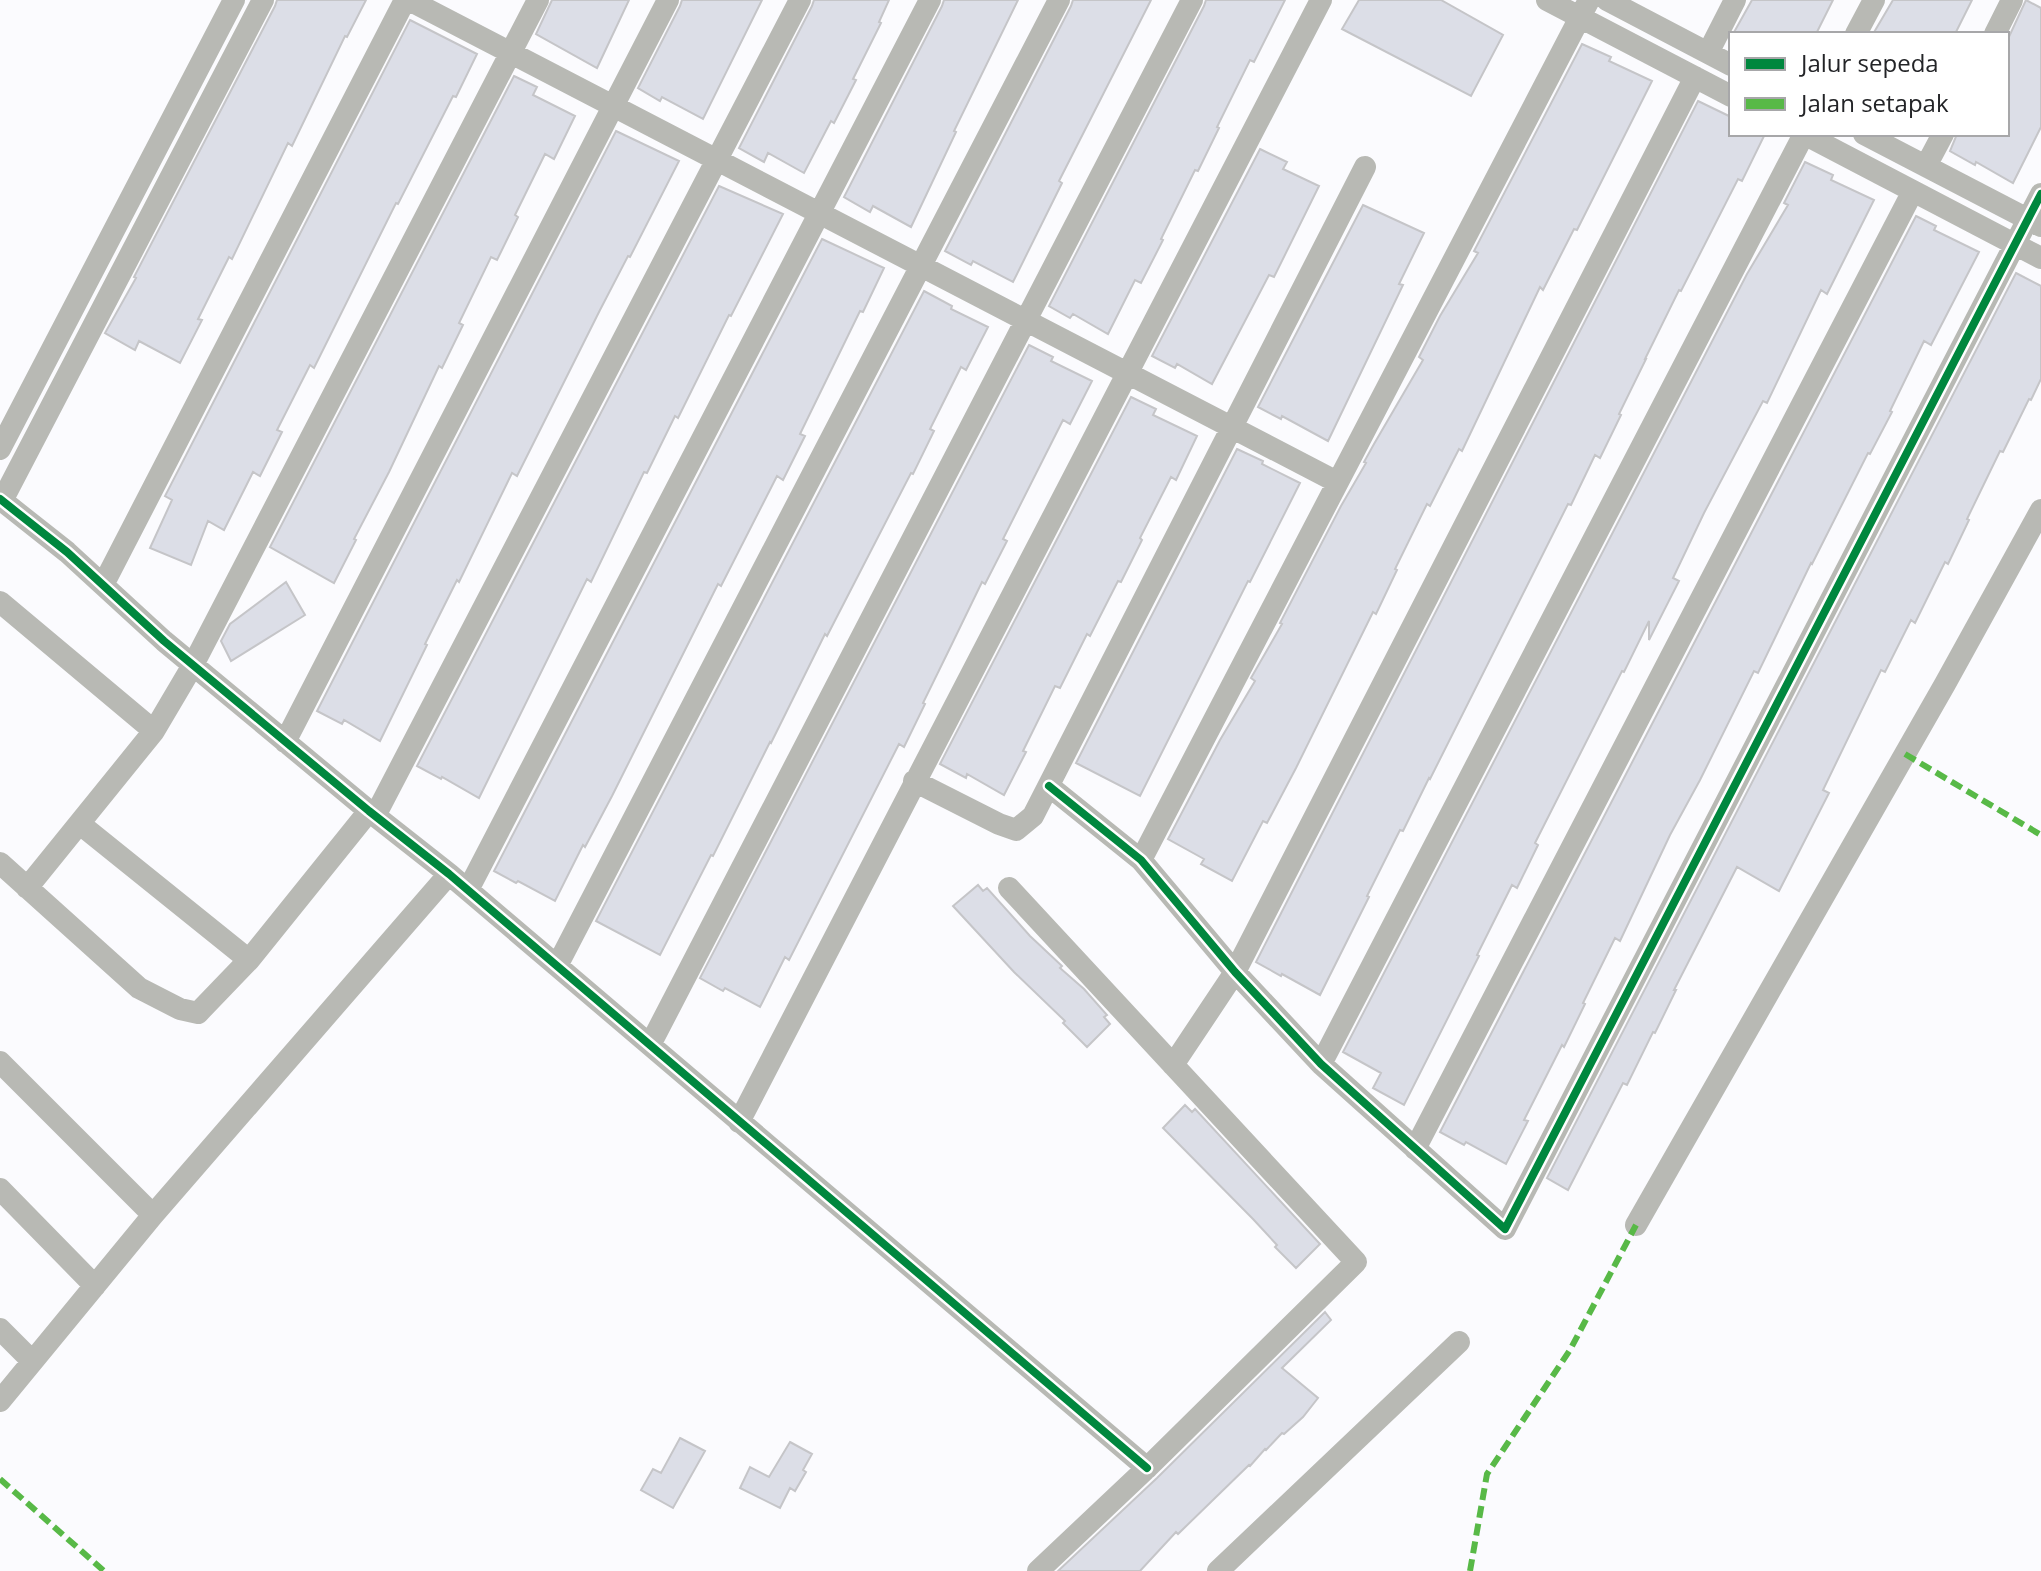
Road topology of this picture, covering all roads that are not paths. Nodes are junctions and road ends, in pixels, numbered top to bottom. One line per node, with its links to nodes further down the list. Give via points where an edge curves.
1 (234, 0): 42 (street)
2 (263, 0): 44 (street)
3 (407, 0): 19 (street); 46 (street)
4 (538, 0): 19 (street)
5 (668, 0): 24 (street)
6 (800, 0): 29 (street)
7 (930, 0): 34 (street)
8 (1059, 0): 38 (street)
9 (1192, 0): 39 (street)
10 (1321, 0): 40 (street)
11 (1547, 0): 16 (street)
12 (1607, 0): 20 (street)
13 (1735, 0): 20 (street)
14 (1874, 0): 17 (street)
15 (2012, 0): 18 (street)
16 (1584, 8): 22 (street); 43 (street)
17 (1857, 32)
18 (1996, 32)
19 (511, 53): 24 (street); 48 (street)
20 (1708, 53): 21 (street)
21 (1729, 64)
22 (1695, 77): 23 (street); 63 (street)
23 (1729, 95)
24 (613, 106): 29 (street); 50 (street)
25 (1803, 136): 66 (street)
26 (1808, 136): 32 (street)
27 (1868, 136): 30 (street)
28 (1942, 136): 30 (street)
29 (716, 160): 34 (street); 53 (street)
30 (1926, 166): 35 (street)
31 (1365, 167): 41 (street)
32 (1913, 191): 36 (street); 69 (street)
33 (2041, 194): 35 (street)
34 (819, 213): 38 (street); 60 (street)
35 (2034, 222): 36 (street)
36 (2015, 244): 37 (street); 69 (street, via 1505,1229)
37 (2041, 258)
38 (921, 266): 39 (street); 62 (street)
39 (1026, 320): 40 (street); 64 (street)
40 (1127, 373): 41 (street); 51 (street)
41 (1231, 427): 43 (street); 52 (street)
42 (0, 449)
43 (1337, 482): 55 (street)
44 (1, 500): 46 (street)
45 (2041, 510): 72 (street)
46 (103, 585): 48 (street)
47 (0, 602): 49 (street)
48 (193, 665): 49 (street); 50 (street)
49 (154, 731): 54 (street)
50 (285, 742): 53 (street)
51 (914, 781): 52 (street, via 1016,830 1033,816); 68 (street)
52 (1049, 786): 55 (street)
53 (372, 814): 57 (street); 61 (street)
54 (80, 824): 58 (street); 61 (street)
55 (1141, 860): 63 (street)
56 (0, 863): 58 (street)
57 (449, 874): 60 (street); 71 (street)
58 (27, 888): 61 (street, via 139,988 180,1009 198,1013)
59 (1009, 888): 67 (street)
60 (468, 890): 62 (street)
61 (249, 960)
62 (557, 966): 64 (street)
63 (1235, 972): 66 (street); 67 (street)
64 (650, 1045): 68 (street)
65 (0, 1062): 71 (street)
66 (1321, 1064): 69 (street)
67 (1173, 1065): 78 (street, via 1356,1262)
68 (739, 1122): 78 (street)
69 (1415, 1149)
70 (0, 1189): 73 (street)
71 (153, 1215): 73 (street)
72 (1636, 1225)
73 (95, 1286): 76 (street)
74 (0, 1329): 76 (street)
75 (1459, 1342): 80 (street)
76 (32, 1361): 77 (street)
77 (0, 1401)
78 (1147, 1468): 79 (street)
79 (1038, 1571)
80 (1218, 1571)

